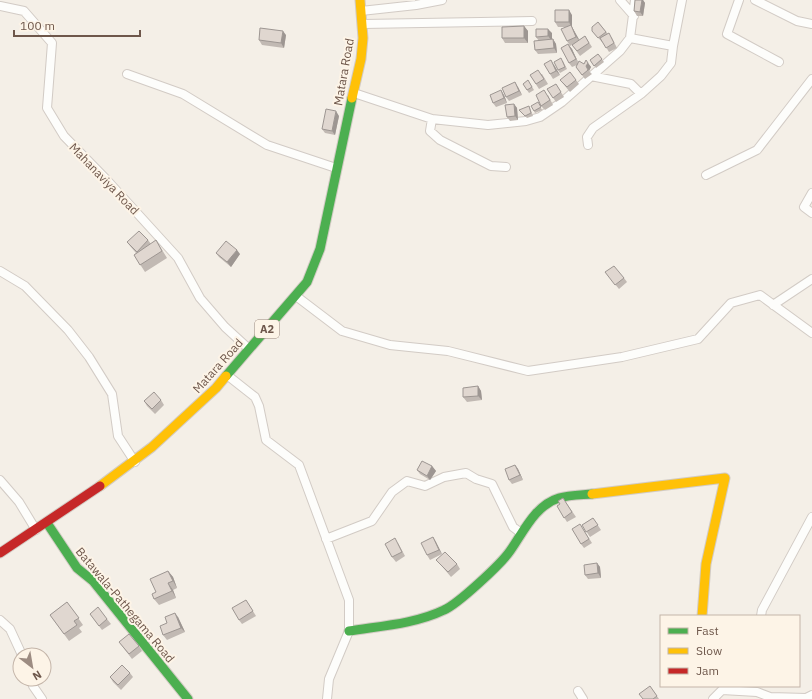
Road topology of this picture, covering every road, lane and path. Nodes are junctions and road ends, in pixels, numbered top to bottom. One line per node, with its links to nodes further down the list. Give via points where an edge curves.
1 (360, 0): 9 (main road, Matara Road / A2)
2 (442, 0): 9 (street, via 416,6)
3 (620, 0): 10 (street)
4 (636, 0): 10 (street)
5 (682, 0): 15 (street)
6 (739, 0): 16 (street, via 727,34)
7 (755, 0): 13 (street, via 797,21)
8 (0, 6): 34 (street, Mahanaviya Road, via 24,10 52,43 47,108 64,136 178,258 200,298 225,327)
9 (361, 11): 12 (main road, Matara Road / A2)
10 (634, 16): 14 (street)
11 (532, 21): 12 (street)
12 (363, 24): 20 (main road, Matara Road / A2, via 361,59)
13 (812, 24)
14 (630, 38): 15 (street); 18 (street, via 620,51)
15 (673, 46): 21 (street, via 671,63)
16 (779, 62)
17 (127, 74): 25 (street, via 183,94 267,145)
18 (591, 76): 21 (street, via 631,84); 22 (street, via 562,102 540,116 526,121 488,125)
19 (812, 79): 26 (street, via 757,150)
20 (354, 93): 22 (street); 25 (main road, Matara Road / A2)
21 (641, 94): 23 (street, via 593,128 587,137)
22 (432, 119): 24 (street, via 430,131 440,140 491,166)
23 (588, 145)
24 (506, 167)
25 (336, 168): 31 (main road, Matara Road / A2, via 315,266)
26 (706, 175)
27 (812, 193): 28 (street, via 804,206)
28 (812, 213)
29 (0, 271): 36 (street, via 25,286 68,330 89,357 112,394 118,436)
30 (812, 280): 32 (street)
31 (296, 296): 32 (street, via 342,331 390,345 448,351 528,371 622,357 698,339 731,304 760,296); 34 (main road, Matara Road / A2)
32 (773, 305): 33 (street)
33 (812, 333)
34 (250, 349): 35 (main road, Matara Road / A2)
35 (227, 375): 36 (main road, Matara Road / A2, via 205,399); 42 (street, via 255,397 266,440 299,465)
36 (135, 462): 39 (main road, Matara Road / A2)
37 (0, 480): 40 (street, via 19,502)
38 (812, 517): 45 (street)
39 (47, 523): 40 (main road, Matara Road / A2); 55 (main road, Batawala-Pathegama Road, via 77,568 93,581)
40 (36, 530): 43 (main road, Matara Road / A2)
41 (521, 533): 42 (street, via 513,527 492,484 466,473 444,477 425,486 407,481 392,492 372,521); 44 (main road, via 543,507 558,498 725,478 705,565); 47 (main road, via 510,552 461,599 445,610 414,620)
42 (326, 539): 47 (street, via 349,600)
43 (0, 553)
44 (702, 615)
45 (761, 615)
46 (0, 620): 48 (street, via 10,629)
47 (349, 631): 56 (street, via 328,679)
48 (18, 647)
49 (34, 687): 54 (street)
50 (721, 688): 51 (street); 58 (street)
51 (757, 689): 53 (street, via 770,697 806,698)
52 (578, 691): 57 (street)
53 (812, 695)
54 (42, 699)
55 (188, 699)
56 (327, 699)
57 (583, 699)
58 (713, 699)

